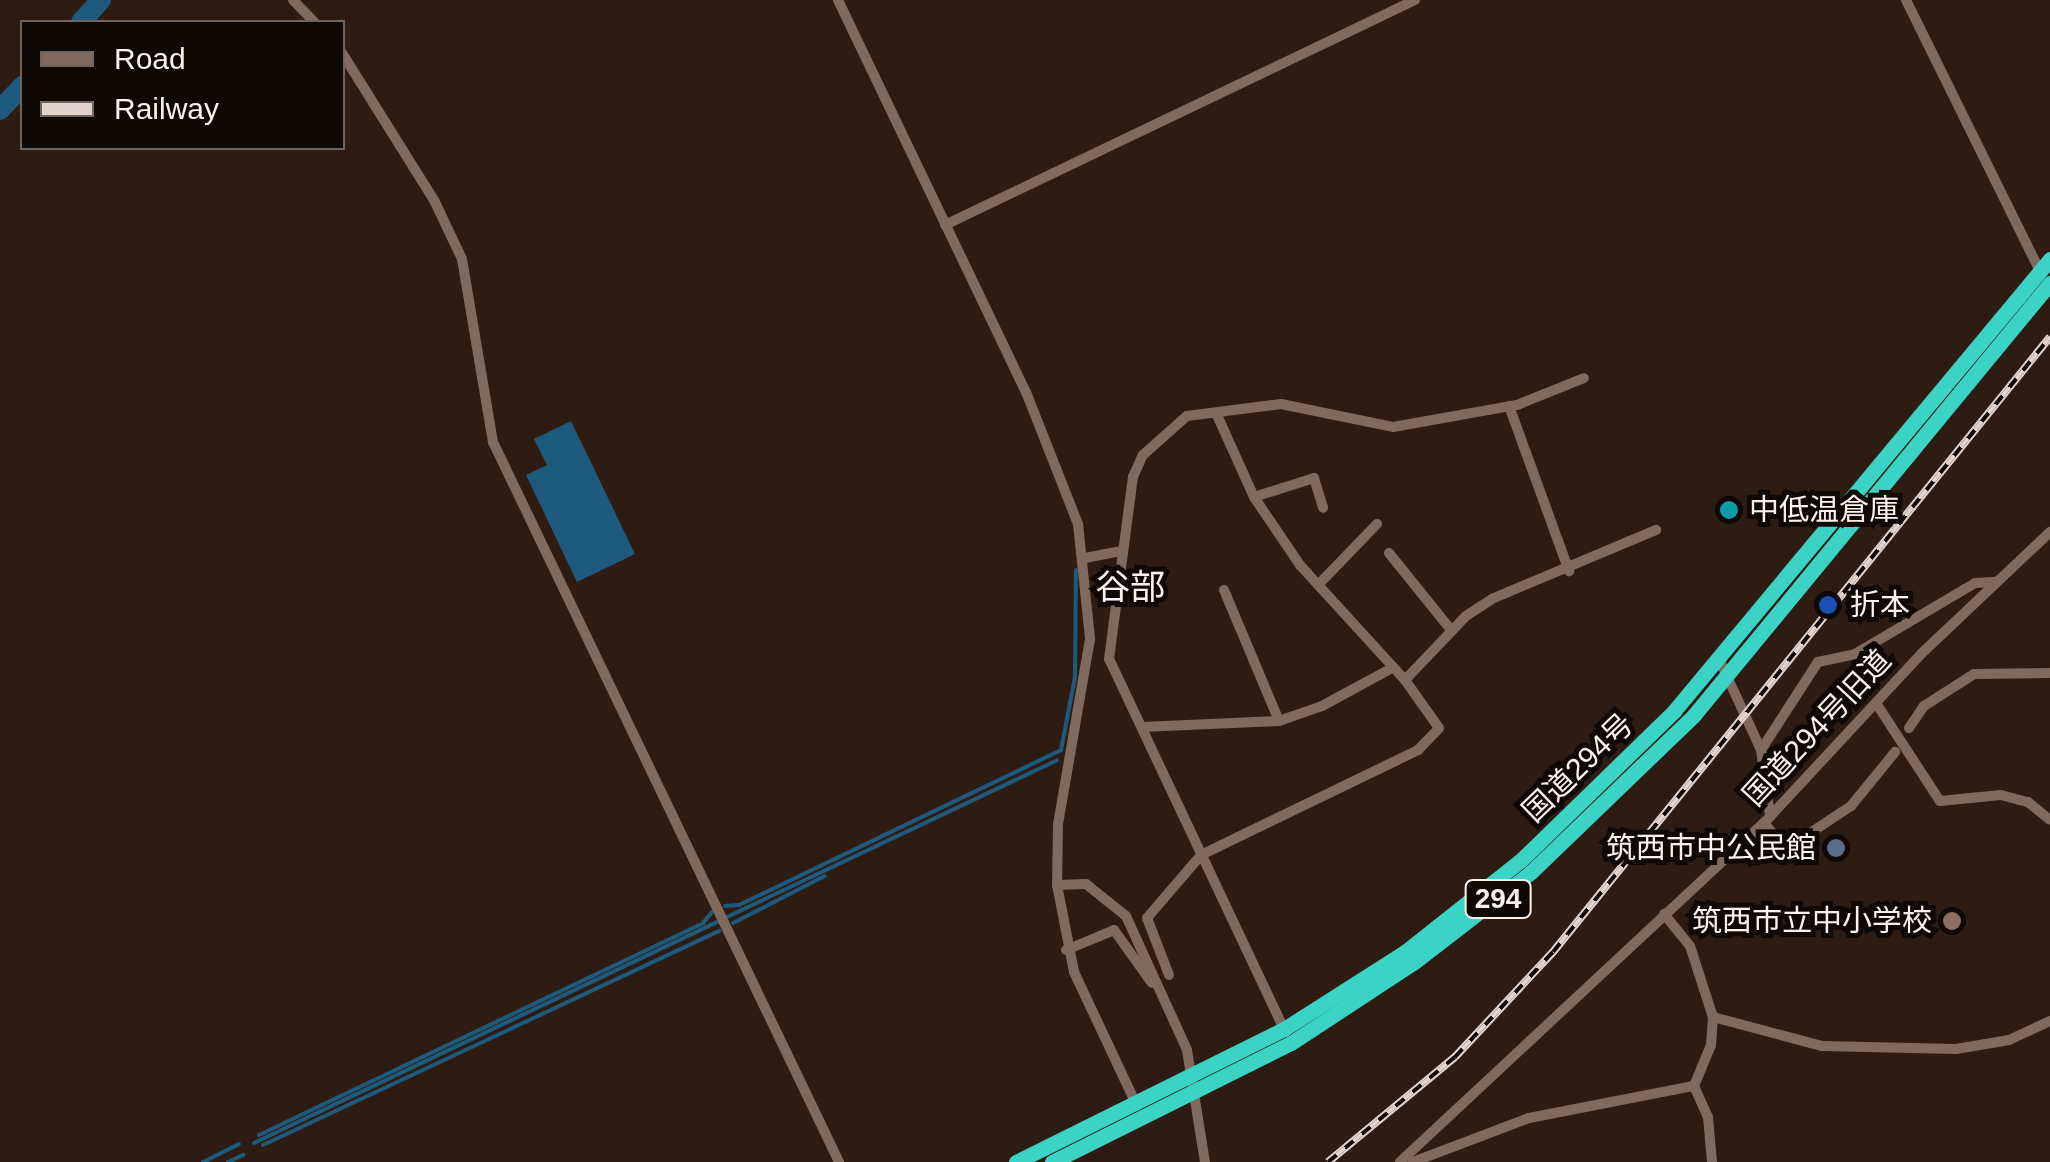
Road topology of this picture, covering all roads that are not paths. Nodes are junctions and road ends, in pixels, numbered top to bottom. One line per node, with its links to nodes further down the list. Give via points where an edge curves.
1 (292, 0): 5 (street)
2 (838, 0): 7 (street)
3 (1415, 0): 7 (street)
4 (1906, 0): 8 (street)
5 (312, 20)
6 (345, 58): 49 (street, via 434,200 462,259 493,442)
7 (945, 224): 19 (street, via 1058,462)
8 (2047, 271): 25 (highway, 国道294号 / 294); 28 (highway, 国道294号 / 294)
9 (1584, 378): 10 (street)
10 (1509, 406): 11 (street, via 1393,426 1281,404); 20 (street)
11 (1216, 413): 12 (street); 17 (street, via 1187,416 1143,455)
12 (1254, 497): 13 (street, via 1314,478); 22 (street)
13 (1323, 508)
14 (1377, 524): 22 (street)
15 (1656, 530): 20 (street)
16 (2050, 532): 21 (street, 国道294号旧道)
17 (1120, 551): 19 (street); 32 (street, via 1110,659)
18 (1389, 553): 24 (street)
19 (1085, 558): 39 (street, via 1086,686 1058,824)
20 (1569, 571): 24 (street, via 1494,598)
21 (1997, 582): 30 (street, 国道294号旧道); 34 (street, via 1974,583 1854,654 1818,662)
22 (1318, 586): 26 (street)
23 (1224, 590): 31 (street)
24 (1452, 631): 29 (street)
25 (1719, 659): 28 (street); 46 (highway, 国道294号 / 294, via 1607,781 1520,861 1405,952)
26 (1392, 668): 29 (street); 31 (street)
27 (2050, 672): 33 (street, via 1974,674 1924,706)
28 (1727, 677): 34 (street); 48 (highway, 国道294号 / 294, via 1618,794 1454,934 1291,1042)
29 (1405, 680): 38 (street, via 1439,728 1433,740)
30 (1876, 703): 36 (street, 国道294号旧道); 37 (street, via 1940,801 2001,795 2028,802)
31 (1279, 721): 32 (street)
32 (1142, 728): 38 (street)
33 (1908, 728)
34 (1761, 750): 36 (street)
35 (1894, 752): 36 (street, via 1851,806 1786,849)
36 (1767, 819): 40 (street, 国道294号旧道)
37 (2050, 820)
38 (1201, 855): 42 (street, via 1146,918); 46 (street)
39 (1056, 886): 41 (street); 52 (street, via 1086,884 1126,916 1187,1050)
40 (1664, 914): 44 (street, via 1690,946); 53 (street, 国道294号旧道)
41 (1066, 950): 43 (street, via 1114,930); 48 (street)
42 (1169, 974)
43 (1152, 983)
44 (1714, 1017): 45 (street, via 1822,1046 1956,1049 2009,1040); 47 (street)
45 (2050, 1021)
46 (1284, 1029): 48 (highway, 国道294号 / 294)
47 (1694, 1086): 54 (street, via 1529,1118); 55 (street, via 1708,1117)
48 (1139, 1111): 50 (highway, 国道294号 / 294); 51 (highway, 国道294号 / 294)
49 (839, 1162)
50 (1016, 1162)
51 (1052, 1162)
52 (1205, 1162)
53 (1400, 1162)
54 (1413, 1162)
55 (1712, 1162)

